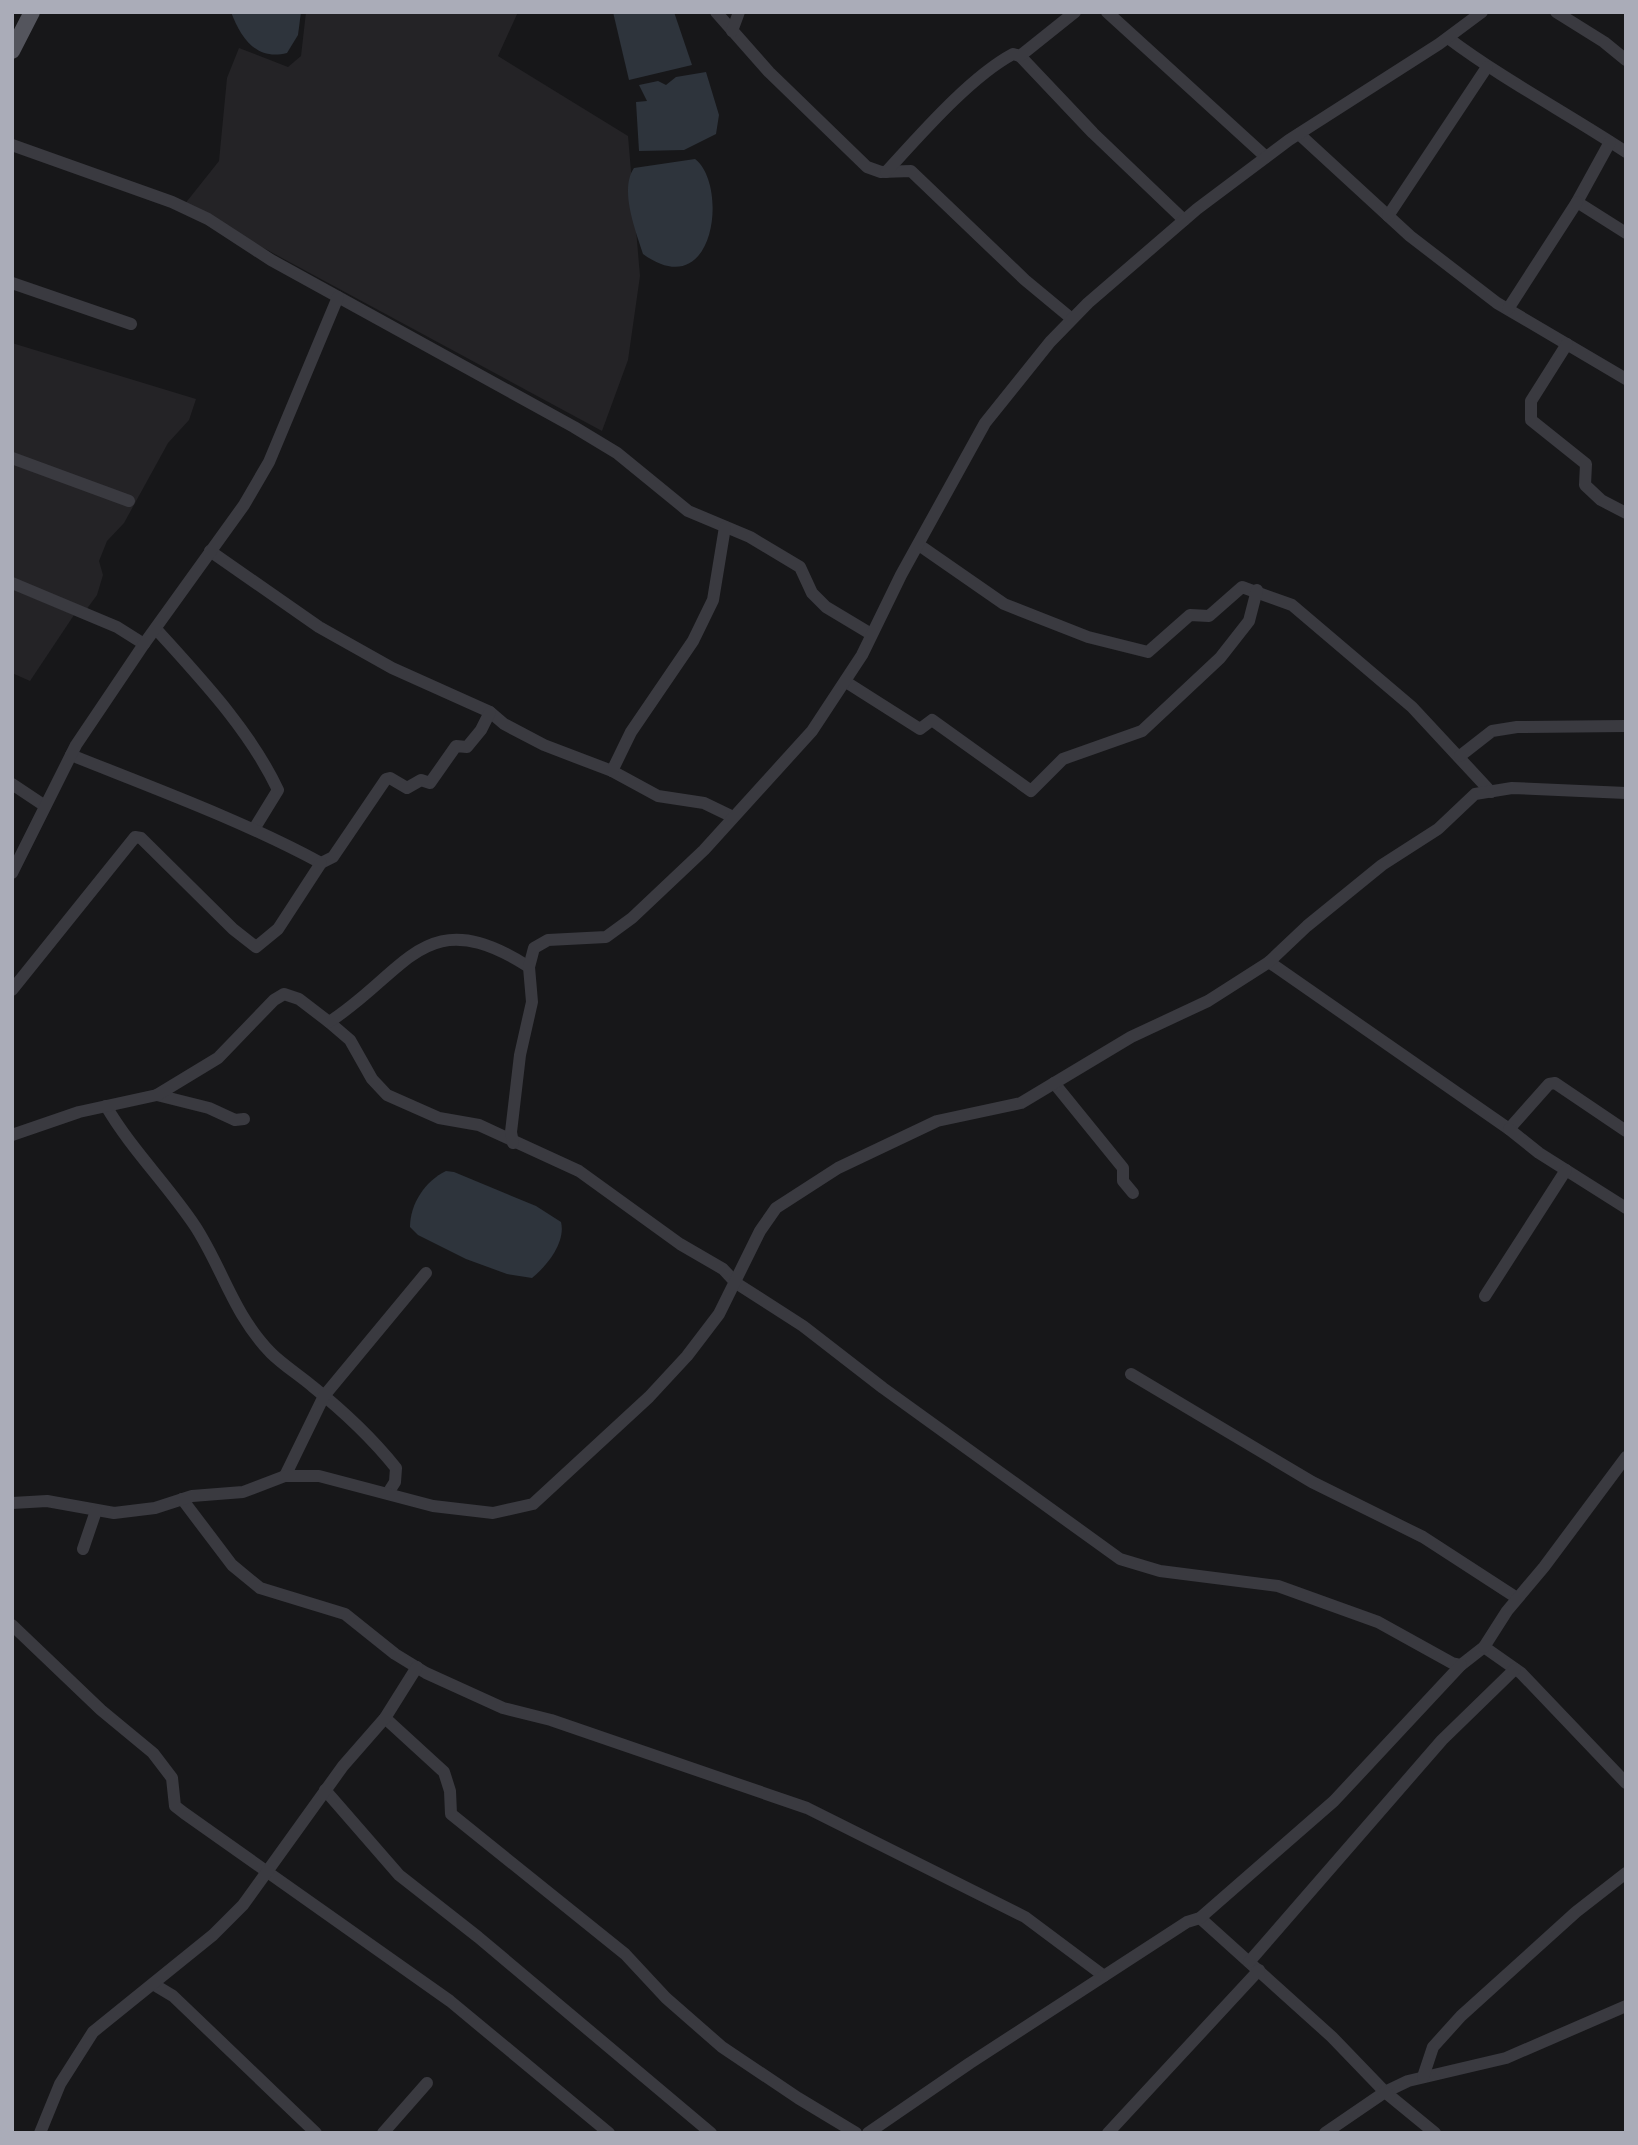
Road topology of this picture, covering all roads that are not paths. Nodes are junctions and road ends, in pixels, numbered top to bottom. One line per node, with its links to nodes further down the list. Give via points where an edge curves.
1 (32, 12): 10 (main road)
2 (716, 12): 8 (street)
3 (739, 12): 8 (street)
4 (1075, 12): 11 (street)
5 (1107, 12): 18 (street)
6 (1482, 12): 9 (street)
7 (1556, 12): 12 (street)
8 (732, 31): 19 (street, via 843,147 867,167)
9 (1448, 38): 13 (street); 14 (street)
10 (12, 51)
11 (1020, 56): 19 (street, via 1013,54 981,77); 22 (street)
12 (1626, 60)
13 (1487, 67): 15 (street); 21 (street)
14 (1299, 134): 18 (street); 21 (street)
15 (1610, 142): 17 (street); 20 (street)
16 (12, 145): 25 (street, via 172,202)
17 (1626, 152)
18 (1266, 157): 22 (street)
19 (886, 172): 27 (street, via 911,171)
20 (1577, 202): 23 (street); 26 (street)
21 (1388, 216): 26 (street)
22 (1184, 220): 27 (street)
23 (1626, 233)
24 (12, 283): 28 (street)
25 (338, 298): 34 (street, via 585,434 617,453 688,511); 36 (street, via 269,462)
26 (1508, 309): 29 (street)
27 (1072, 319): 35 (street, via 985,423)
28 (131, 324)
29 (1567, 344): 30 (street); 33 (street, via 1531,401 1531,420 1586,464 1585,485 1590,491)
30 (1626, 379)
31 (12, 458): 32 (street)
32 (129, 500)
33 (1626, 513)
34 (725, 527): 40 (street, via 800,567 812,593 826,607); 47 (street, via 713,600 693,641 631,732)
35 (919, 545): 38 (street, via 1004,604 1087,636 1148,652 1190,615 1209,616 1242,587); 40 (street)
36 (210, 551): 39 (street); 43 (street, via 359,651)
37 (12, 583): 41 (street, via 117,627)
38 (1257, 590): 42 (street, via 1249,621 1220,658 1142,731 1063,759 1031,791 932,720 920,729); 46 (street, via 1292,605 1412,707)
39 (156, 629): 41 (street); 53 (street, via 246,733 267,766 278,790)
40 (871, 634): 42 (street)
41 (144, 644): 45 (street)
42 (846, 682): 52 (street, via 812,731)
43 (489, 712): 47 (street, via 544,745); 54 (street, via 473,741 467,747 456,746 430,783 421,780 407,788 386,779 333,857)
44 (1626, 726): 46 (street, via 1492,731)
45 (71, 755): 51 (street); 53 (street)
46 (1461, 756): 49 (street)
47 (612, 771): 52 (street, via 658,796 704,803)
48 (12, 784): 51 (street)
49 (1491, 792): 50 (street, via 1512,788); 56 (street, via 1475,794 1438,829 1382,865)
50 (1626, 793)
51 (45, 806): 55 (street)
52 (733, 817): 57 (street, via 623,925 606,937 548,940 534,948)
53 (254, 829): 54 (street)
54 (321, 863): 58 (street, via 278,929 256,947 135,836)
55 (12, 873)
56 (1269, 961): 60 (street, via 1208,1001 1131,1037); 64 (street)
57 (529, 967): 59 (street, via 472,939 436,942 383,975 367,995); 67 (street, via 532,1002 520,1055)
58 (12, 990)
59 (329, 1022): 61 (street, via 299,999 284,995 218,1058); 67 (street, via 350,1040 372,1079 387,1095 439,1118 479,1125)
60 (1054, 1083): 69 (street, via 1118,1160 1123,1181); 72 (street, via 1021,1103 937,1121 838,1168 776,1208)
61 (157, 1095): 62 (street); 63 (street)
62 (106, 1106): 66 (street); 75 (street, via 194,1224 218,1264 225,1287 256,1334 271,1353)
63 (244, 1119)
64 (1509, 1129): 65 (street, via 1549,1084 1555,1083); 68 (street)
65 (1626, 1132)
66 (12, 1135)
67 (513, 1143): 72 (street, via 579,1171 680,1244 723,1269)
68 (1566, 1170): 70 (street); 73 (street)
69 (1133, 1193)
70 (1626, 1208)
71 (426, 1273): 75 (street)
72 (736, 1283): 78 (street, via 719,1314 672,1372 533,1504 493,1513 433,1506); 86 (street, via 803,1326 1120,1559 1160,1571 1278,1586 1378,1622)
73 (1485, 1296)
74 (1131, 1374): 83 (street, via 1312,1482 1423,1537)
75 (324, 1396): 77 (street); 78 (street, via 396,1468)
76 (1626, 1457): 83 (street)
77 (285, 1476): 78 (street, via 319,1476); 79 (street, via 243,1492)
78 (388, 1493)
79 (182, 1499): 81 (street, via 155,1508); 87 (street, via 232,1565 260,1588 345,1614)
80 (12, 1503): 81 (street, via 47,1501)
81 (96, 1511): 82 (street)
82 (83, 1549)
83 (1517, 1598): 85 (street)
84 (12, 1625): 92 (street, via 153,1753 172,1778 175,1805)
85 (1484, 1647): 86 (street); 88 (street)
86 (1461, 1665): 94 (street, via 1334,1801)
87 (417, 1667): 89 (street); 96 (street, via 503,1708 551,1720 807,1808 1025,1917)
88 (1515, 1669): 90 (street); 95 (street, via 1442,1740)
89 (385, 1718): 91 (street); 107 (street, via 444,1772 451,1814 625,1954 722,2047)
90 (1626, 1783)
91 (325, 1790): 92 (street); 106 (street, via 399,1875)
92 (265, 1873): 97 (street, via 214,1935); 105 (street, via 450,2001)
93 (1626, 1873): 99 (street, via 1461,2016 1433,2047)
94 (1200, 1918): 95 (street); 96 (street)
95 (1254, 1966): 101 (street); 109 (street)
96 (1104, 1976): 108 (street)
97 (153, 1984): 102 (street, via 93,2032 60,2084); 103 (street, via 173,1996)
98 (1626, 2006): 99 (street, via 1506,2058)
99 (1423, 2077): 101 (street)
100 (427, 2083): 104 (street)
101 (1385, 2092): 110 (street); 111 (street)
102 (40, 2133)
103 (316, 2133)
104 (383, 2133)
105 (609, 2133)
106 (710, 2133)
107 (856, 2133)
108 (868, 2133)
109 (1108, 2133)
110 (1325, 2133)
111 (1435, 2133)

